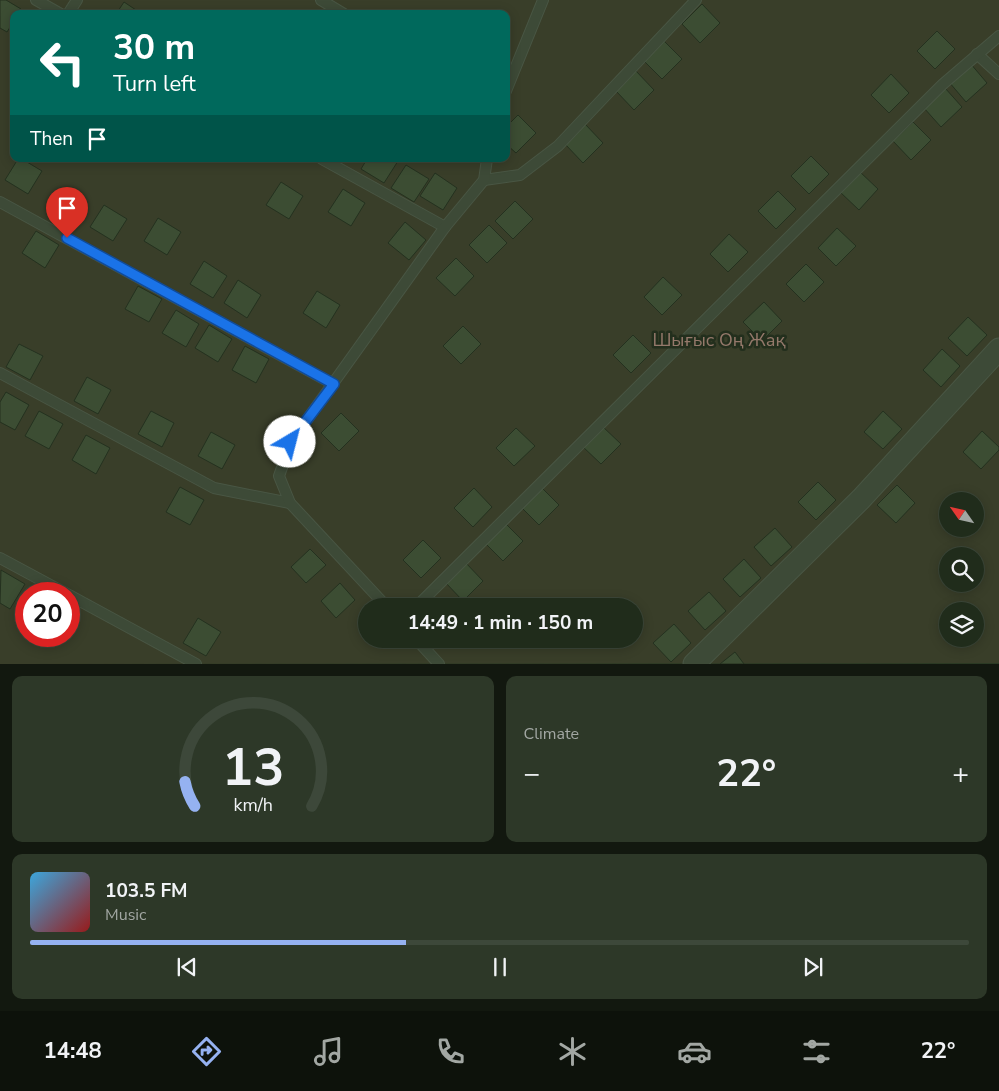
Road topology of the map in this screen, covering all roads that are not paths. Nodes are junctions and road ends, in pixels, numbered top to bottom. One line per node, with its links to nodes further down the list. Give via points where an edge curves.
1 (36, 0): 5 (lane)
2 (320, 0): 6 (lane)
3 (543, 0): 10 (lane)
4 (696, 0): 13 (lane, via 558,146 520,175)
5 (54, 10)
6 (337, 10)
7 (999, 36): 8 (lane)
8 (977, 54): 9 (lane); 23 (lane, via 943,84)
9 (999, 74)
10 (510, 81)
11 (327, 162): 15 (lane)
12 (487, 162): 13 (lane)
13 (484, 180): 15 (lane)
14 (0, 202): 18 (lane)
15 (445, 227): 18 (lane)
16 (999, 350): 28 (street, via 861,500)
17 (0, 373): 19 (lane, via 214,488)
18 (334, 384): 19 (lane, via 290,442 279,476)
19 (290, 503): 22 (lane)
20 (0, 558): 21 (lane)
21 (45, 582)
22 (379, 598)
23 (425, 598)
24 (80, 601): 26 (lane)
25 (424, 648): 27 (lane)
26 (196, 664)
27 (439, 664)
28 (694, 664)

